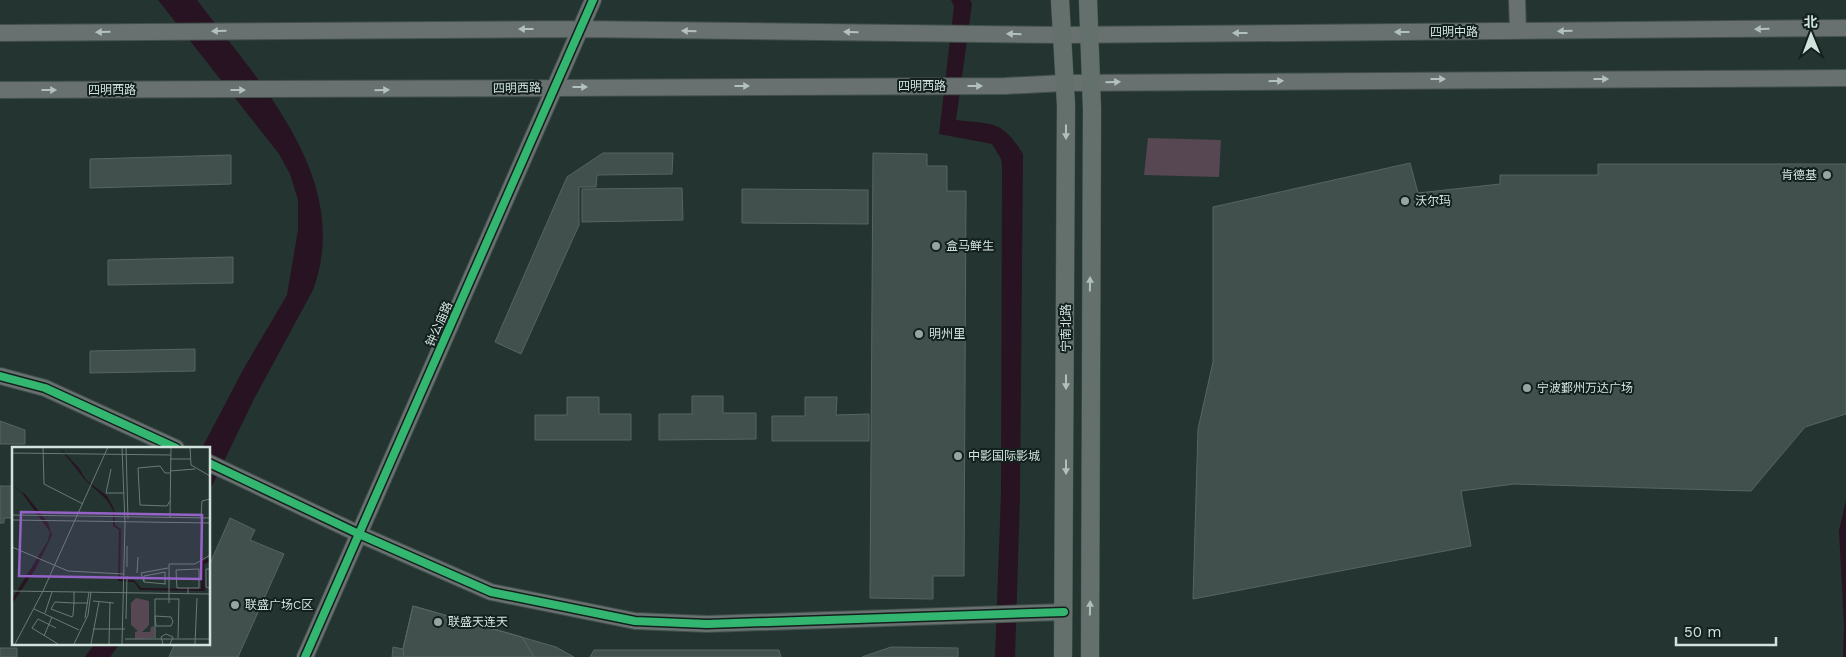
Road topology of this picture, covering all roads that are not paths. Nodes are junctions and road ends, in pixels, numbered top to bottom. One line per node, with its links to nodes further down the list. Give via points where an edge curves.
1 (593, 0): 6 (main road, 钟公庙路)
2 (1060, 0): 10 (main road, 宁南北路)
3 (1088, 0): 9 (main road)
4 (1518, 0): 7 (main road)
5 (1846, 28): 7 (main road, 四明中路, one-way to 7)
6 (580, 29): 8 (main road, one-way to 8); 10 (main road, one-way to 6); 14 (main road, 钟公庙路)
7 (1518, 31): 9 (main road, 四明中路, one-way to 9)
8 (0, 33)
9 (1090, 34): 10 (main road, 四明中路); 13 (main road, 宁南北路)
10 (1062, 35): 12 (main road, 宁南北路)
11 (1846, 78): 13 (main road, one-way to 11)
12 (1064, 83): 13 (main road); 14 (main road, 四明西路, one-way to 12, via 1005,86); 20 (main road, 宁南北路, one-way to 20)
13 (1091, 83): 23 (main road, 宁南北路, one-way to 13)
14 (556, 87): 15 (main road, 四明西路, one-way to 14, via 333,91); 19 (main road, 钟公庙路)
15 (0, 90)
16 (0, 376): 17 (main road, via 45,388)
17 (174, 447)
18 (210, 463): 19 (main road)
19 (359, 534): 20 (main road, via 491,592 635,621 727,624); 21 (main road, 钟公庙路)
20 (1064, 612): 22 (main road, 宁南北路)
21 (305, 657)
22 (1063, 657)
23 (1090, 657)

